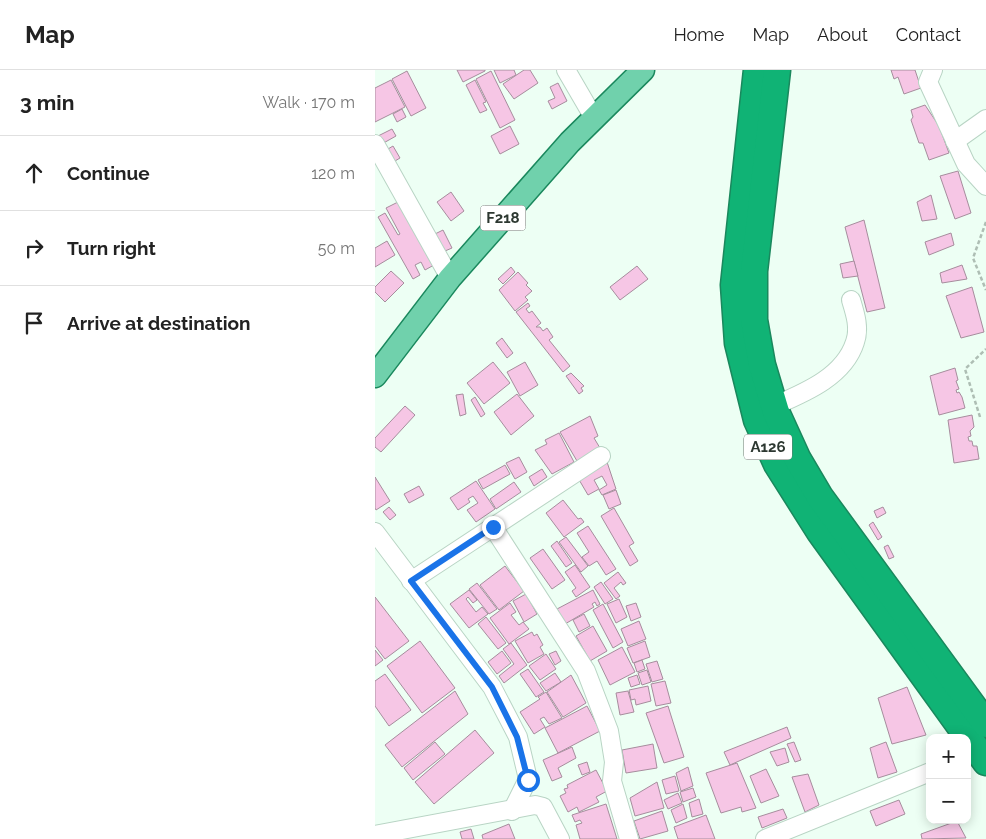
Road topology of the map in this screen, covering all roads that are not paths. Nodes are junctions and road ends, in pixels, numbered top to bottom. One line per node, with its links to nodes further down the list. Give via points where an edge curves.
1 (566, 70): 6 (street)
2 (643, 70): 6 (main road, F218)
3 (757, 70): 20 (highway, A126, via 734,285 738,343 757,420 777,464 820,532)
4 (777, 70): 14 (highway, A126, via 753,297 757,342)
5 (930, 76): 8 (street)
6 (594, 118): 11 (main road, F218)
7 (986, 119): 8 (street)
8 (955, 141): 10 (street, via 966,164)
9 (375, 144): 11 (street)
10 (986, 186)
11 (450, 278): 13 (main road, F218)
12 (851, 300): 14 (street, via 857,320 856,341 848,356 827,379)
13 (375, 376)
14 (774, 406): 19 (highway, A126, via 797,458 820,497)
15 (601, 456): 16 (street)
16 (493, 527): 18 (street); 25 (street, via 585,671 609,732 614,762 612,781)
17 (375, 532): 18 (street)
18 (411, 581): 22 (street, via 492,687 517,737 528,780)
19 (986, 724)
20 (977, 757)
21 (926, 774): 26 (street)
22 (512, 811): 23 (street); 24 (street, via 543,807)
23 (375, 835)
24 (560, 839)
25 (629, 839)
26 (765, 839)

